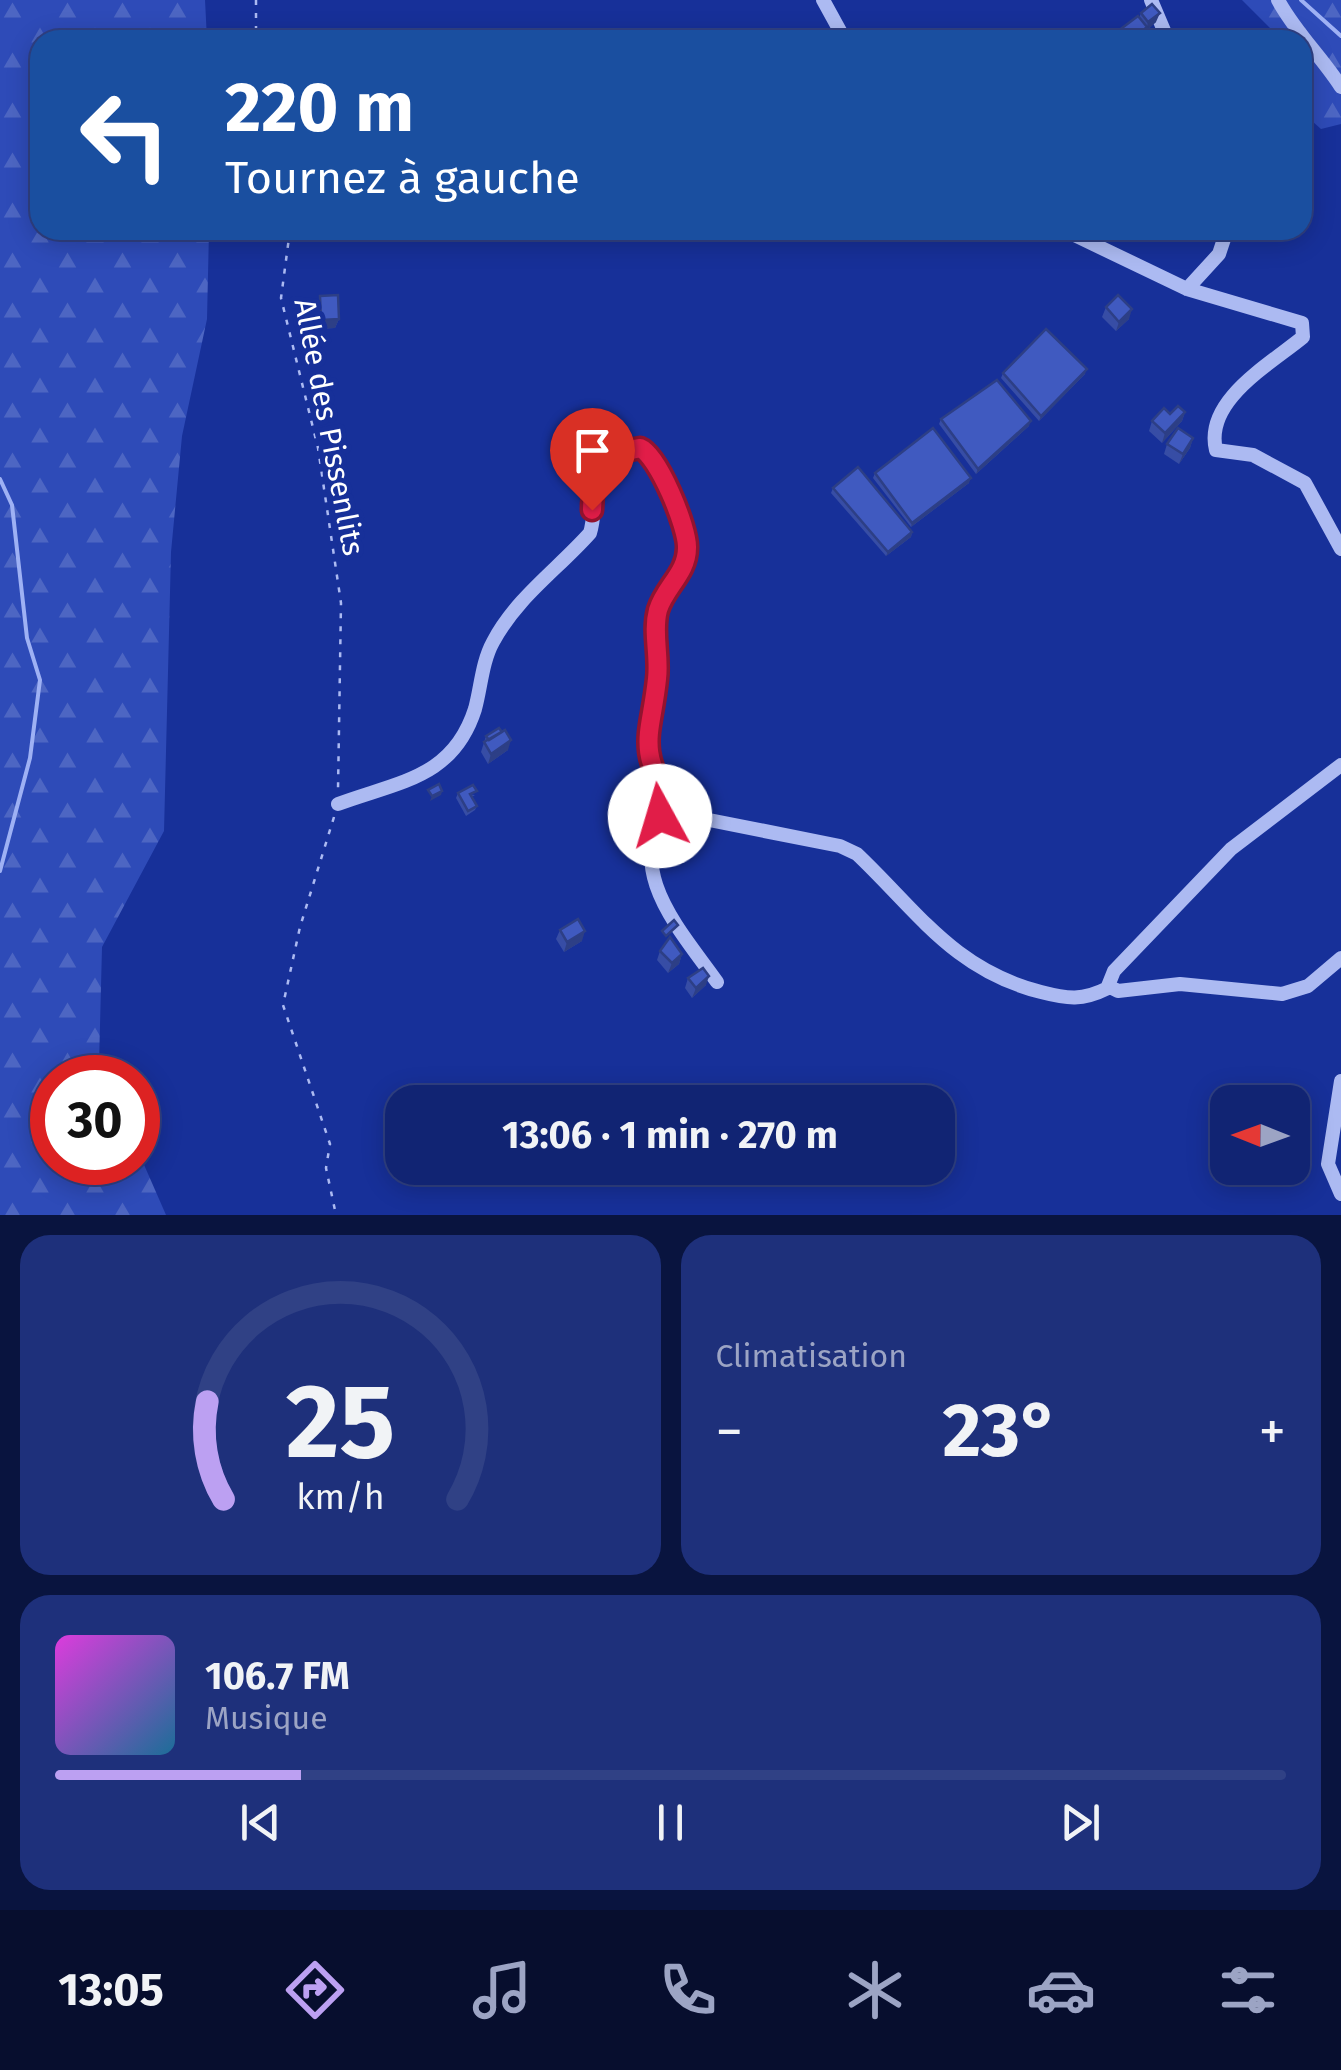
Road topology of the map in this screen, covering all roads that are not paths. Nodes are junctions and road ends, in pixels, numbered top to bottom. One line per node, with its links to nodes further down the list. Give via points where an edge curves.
1 (823, 0): 4 (street)
2 (1151, 0): 5 (street)
3 (1278, 0): 6 (street)
4 (840, 30)
5 (1164, 30)
6 (1298, 30)
7 (1312, 45): 8 (street)
8 (1341, 86)
9 (1085, 240): 11 (street)
10 (1224, 240): 11 (street)
11 (1186, 289): 12 (street, via 1302,323 1303,337 1246,385 1216,417 1212,432 1216,450 1252,456 1305,483)
12 (1341, 549)
13 (1341, 765): 18 (street, via 1231,848 1114,970)
14 (670, 803): 15 (street, via 656,777 646,729 657,679 657,614 685,563 686,536 658,466 640,448 621,452 599,472 590,533 531,590 492,642 456,752 421,774); 17 (street, via 648,843 653,874 679,930); 18 (street, via 689,816 857,854 949,949 1021,987 1073,1000)
15 (338, 804)
16 (1341, 958): 18 (street, via 1308,986 1282,994 1205,984)
17 (717, 982)
18 (1108, 988)
19 (1341, 1081): 20 (street, via 1328,1164)
20 (1341, 1194)

